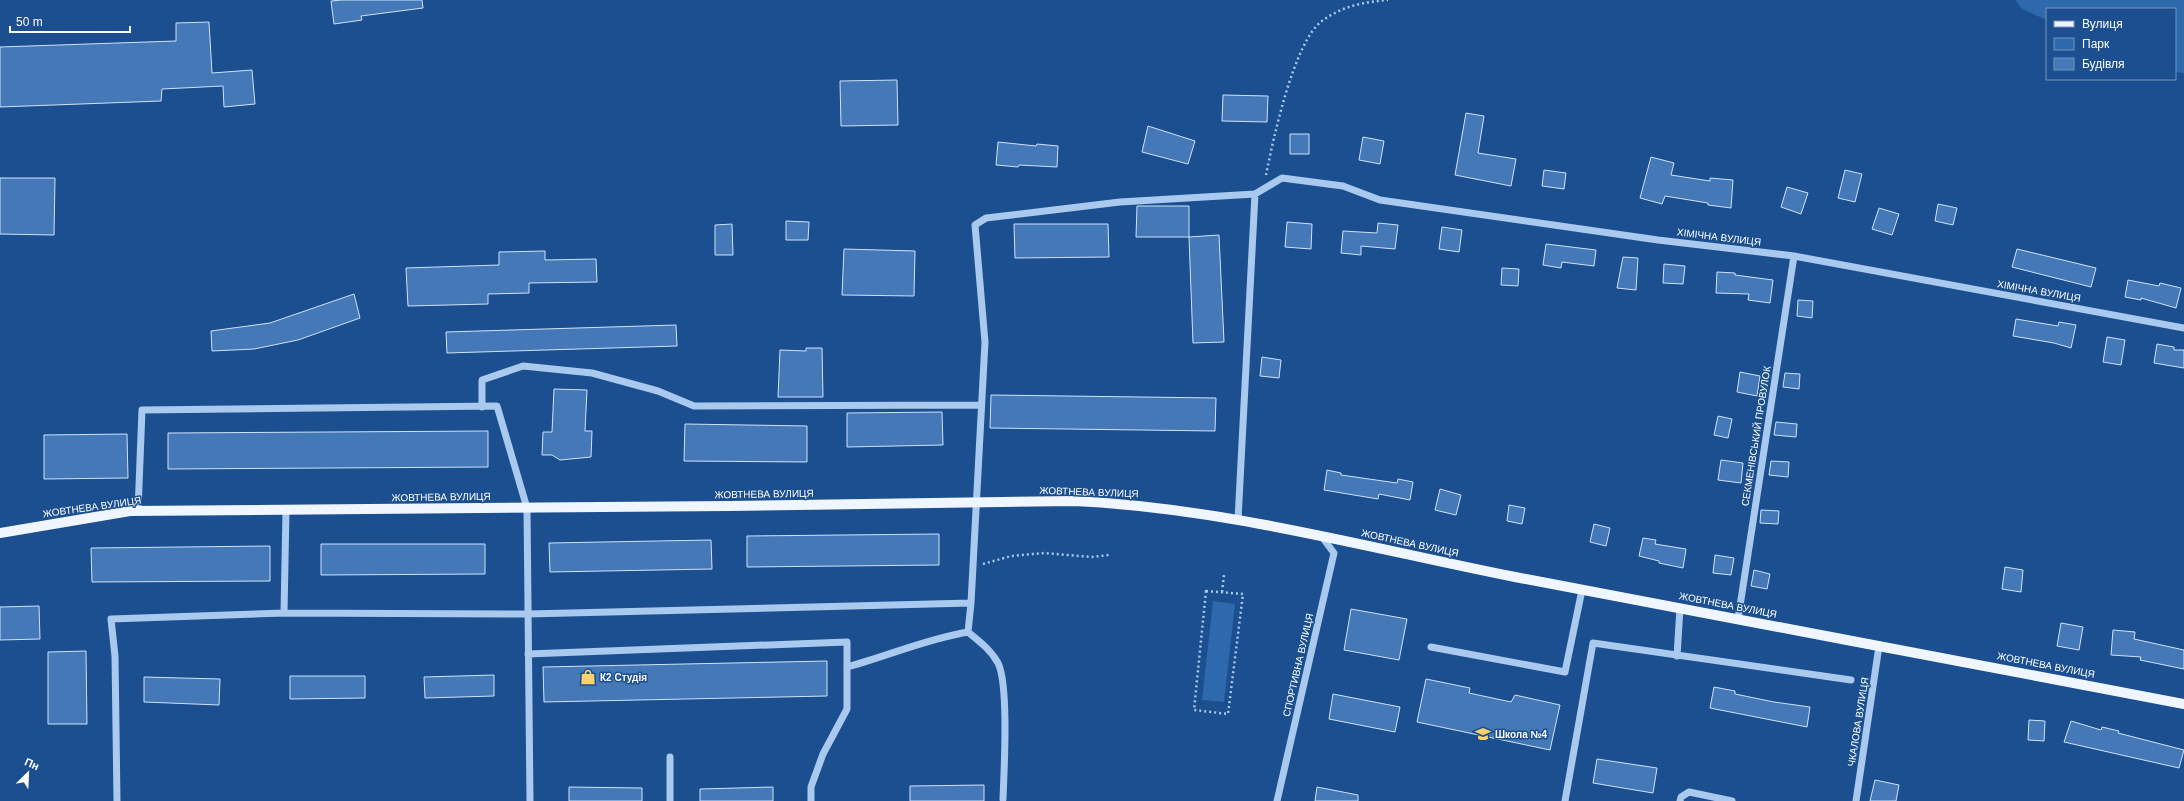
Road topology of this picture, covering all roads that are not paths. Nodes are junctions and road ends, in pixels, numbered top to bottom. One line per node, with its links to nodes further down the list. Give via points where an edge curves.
1 (1255, 194): 2 (street, ХІМІЧНА ВУЛИЦЯ, via 1282,178 1343,186 1380,200 1651,239); 4 (street, via 1120,202 986,218 975,225 985,342); 10 (street)
2 (1794, 256): 3 (street, ХІМІЧНА ВУЛИЦЯ); 18 (street, СЕКМЕНІВСЬКИЙ ПРОВУЛОК)
3 (2184, 328)
4 (982, 405): 5 (street, via 694,406 658,391 592,373 524,366 482,380); 6 (street)
5 (482, 406): 7 (street, via 497,406); 9 (street, via 142,410)
6 (976, 503): 7 (main road, ЖОВТНЕВА ВУЛИЦЯ); 10 (main road, ЖОВТНЕВА ВУЛИЦЯ, via 1074,501 1127,504); 14 (street)
7 (527, 508): 8 (main road, ЖОВТНЕВА ВУЛИЦЯ); 17 (street)
8 (286, 510): 9 (main road, ЖОВТНЕВА ВУЛИЦЯ); 16 (street)
9 (138, 511): 11 (main road, ЖОВТНЕВА ВУЛИЦЯ)
10 (1238, 520): 12 (main road, ЖОВТНЕВА ВУЛИЦЯ)
11 (0, 533)
12 (1322, 537): 13 (main road, ЖОВТНЕВА ВУЛИЦЯ); 33 (street, СПОРТИВНА ВУЛИЦЯ, via 1334,553)
13 (1582, 590): 15 (main road, ЖОВТНЕВА ВУЛИЦЯ); 20 (street, via 1565,672)
14 (971, 603): 17 (street); 19 (street)
15 (1680, 608): 18 (main road, ЖОВТНЕВА ВУЛИЦЯ); 23 (street)
16 (284, 613): 17 (street); 29 (street, via 111,619 115,656)
17 (528, 614): 22 (street)
18 (1738, 619): 21 (main road, ЖОВТНЕВА ВУЛИЦЯ)
19 (968, 632): 24 (street, via 942,636); 28 (street, via 983,644 998,663 1002,682)
20 (1431, 646)
21 (1879, 646): 26 (main road, ЖОВТНЕВА ВУЛИЦЯ); 37 (street, ЧКАЛОВА ВУЛИЦЯ)
22 (528, 654): 24 (street, via 847,642); 30 (street)
23 (1677, 656): 25 (street); 34 (street, via 1593,643)
24 (847, 667): 32 (street, via 847,709 823,754 811,787)
25 (1851, 680)
26 (2184, 704)
27 (670, 757): 31 (street)
28 (1003, 799)
29 (117, 801)
30 (530, 801)
31 (670, 801)
32 (811, 801)
33 (1277, 801)
34 (1565, 801)
35 (1680, 801): 36 (street, via 1681,797 1689,792)
36 (1732, 801)
37 (1856, 801)

